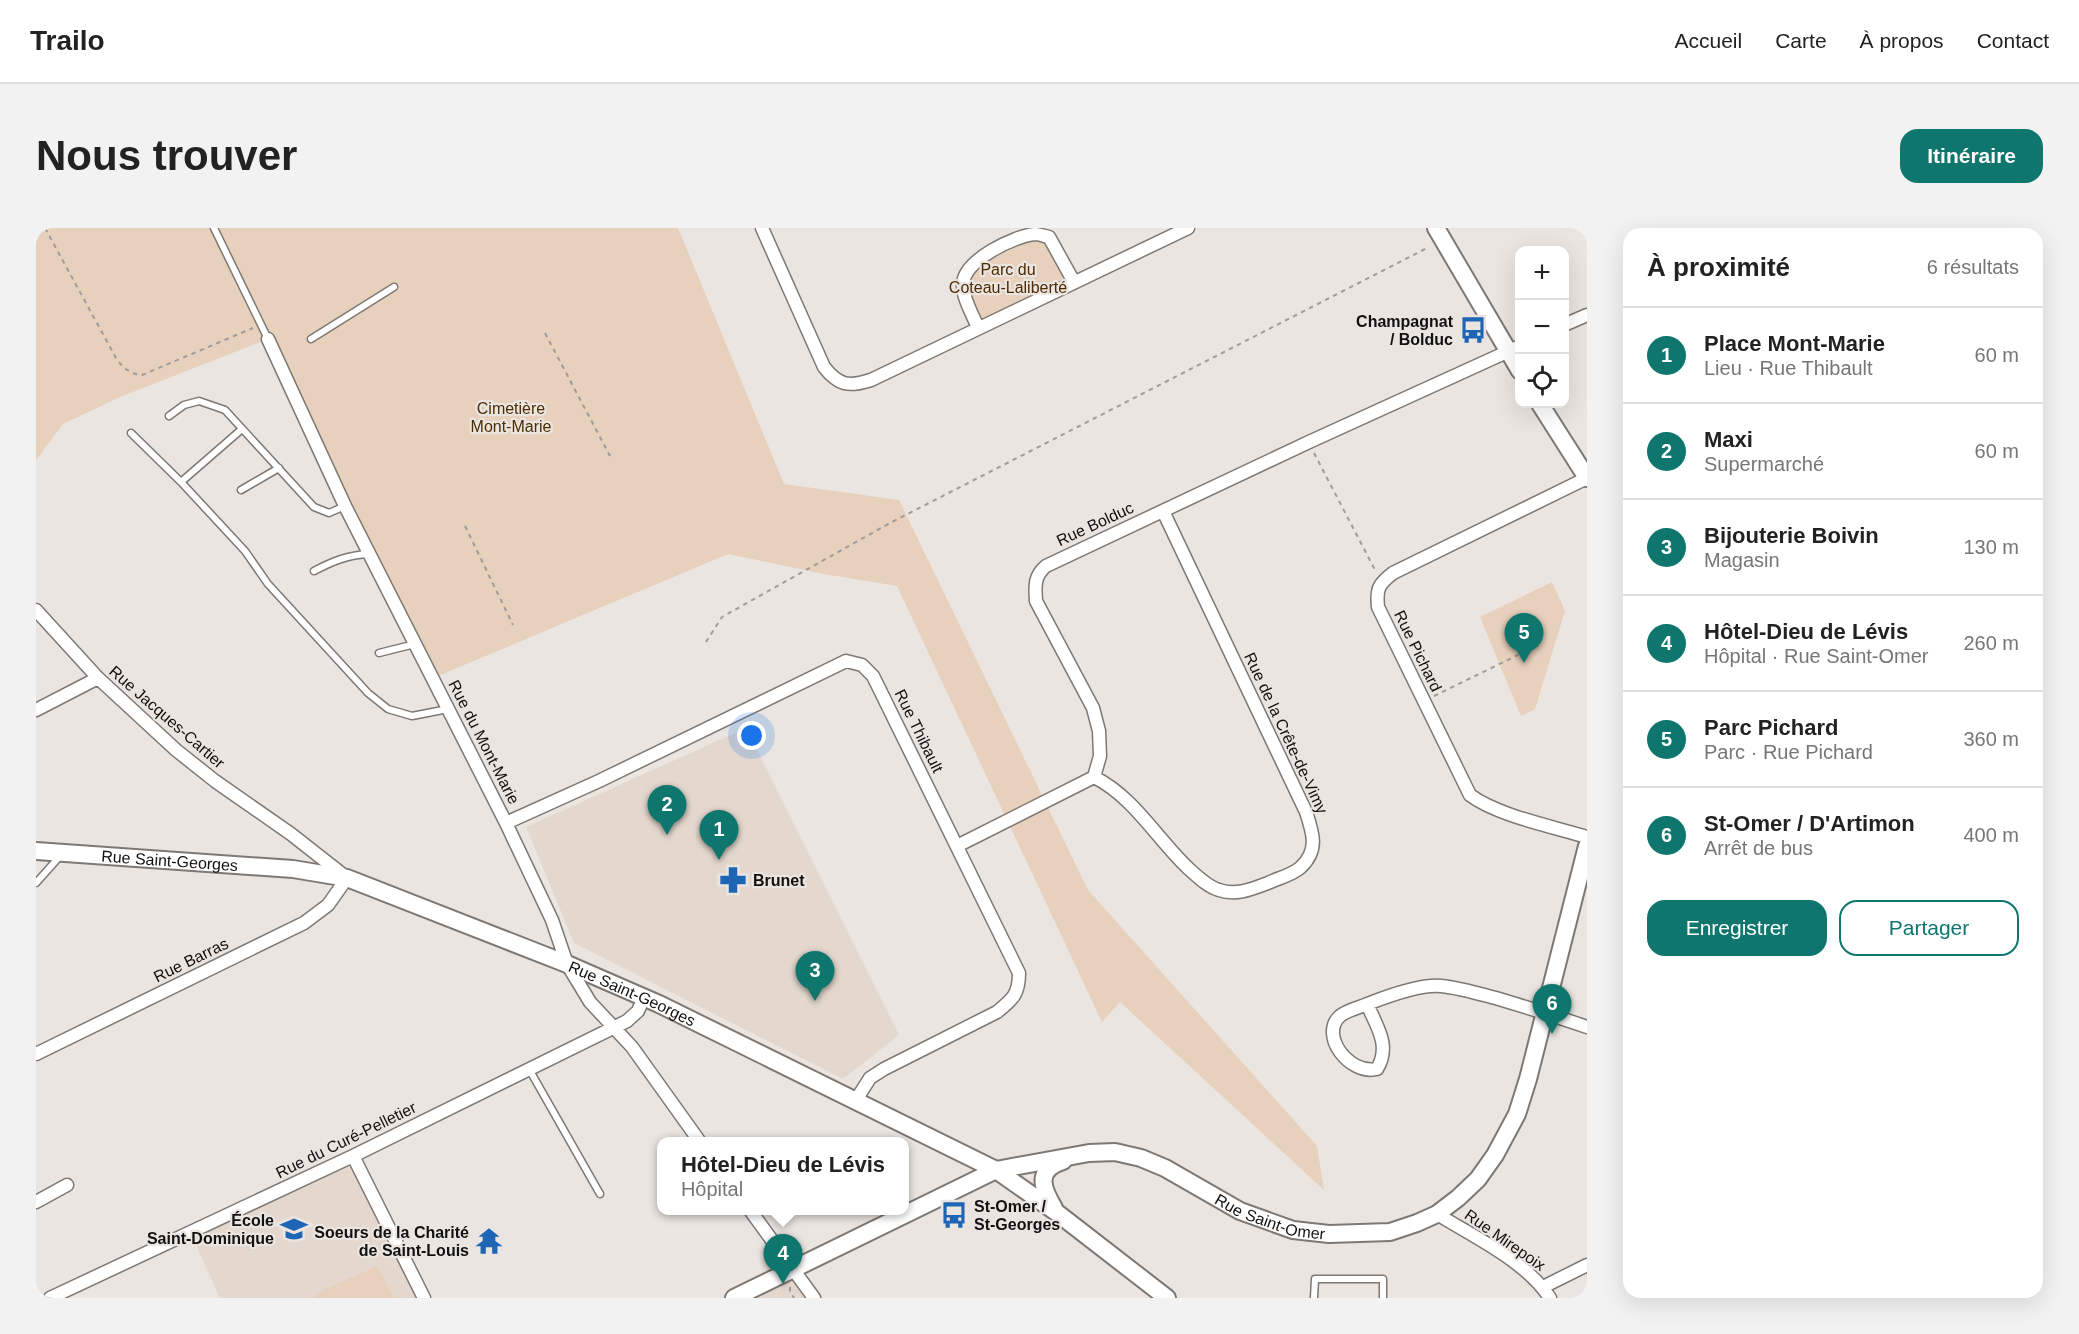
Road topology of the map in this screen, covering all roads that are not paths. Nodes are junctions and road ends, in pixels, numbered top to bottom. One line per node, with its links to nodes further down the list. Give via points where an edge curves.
1 (214, 228): 10 (lane)
2 (762, 228): 9 (street, via 824,367 845,384 871,380)
3 (1188, 228): 5 (street)
4 (1439, 234): 12 (street)
5 (1074, 282): 9 (street); 9 (street, via 1049,237 1036,234 1017,239 976,260 965,272 962,286)
6 (394, 287): 11 (lane)
7 (1587, 315): 8 (street)
8 (1569, 324)
9 (978, 328)
10 (268, 339): 21 (street, Rue du Mont-Marie)
11 (311, 339)
12 (1513, 349): 22 (street, Rue Bolduc)
13 (1543, 408): 18 (street)
14 (169, 416): 15 (lane, via 184,405 199,401 225,410)
15 (242, 429): 17 (lane); 19 (lane)
16 (131, 433): 19 (lane)
17 (279, 468): 20 (lane); 21 (lane, via 314,507 329,513)
18 (1587, 478): 33 (street, Rue Pichard, via 1393,573 1381,582 1377,594 1378,607 1470,795 1494,809)
19 (181, 482): 29 (lane, via 368,693 388,709 412,716)
20 (241, 490)
21 (345, 506): 23 (street, Rue du Mont-Marie)
22 (1163, 511): 31 (street, Rue Bolduc, via 1057,559 1038,573 1036,601 1094,708 1100,756); 31 (street, Rue de la Crête-de-Vimy, via 1306,812 1314,844 1300,869 1247,891 1218,890 1176,857 1123,796)
23 (370, 554): 24 (lane, via 352,554); 26 (street, Rue du Mont-Marie)
24 (314, 571)
25 (36, 610): 28 (street, Rue Jacques-Cartier)
26 (416, 644): 27 (lane); 29 (street, Rue du Mont-Marie)
27 (379, 653)
28 (98, 678): 30 (street); 38 (street, Rue Jacques-Cartier, via 176,750)
29 (449, 709): 32 (street, Rue du Mont-Marie)
30 (36, 710)
31 (1094, 777): 34 (street)
32 (506, 823): 34 (street, Rue Thibault, via 846,661 862,665 873,676); 40 (street, Rue du Mont-Marie, via 552,920)
33 (1587, 837)
34 (957, 846): 48 (street, Rue Thibault, via 1019,973 1019,988 997,1012 870,1078)
35 (1587, 846): 43 (street, Rue Saint-Omer)
36 (36, 851): 37 (street, Rue Saint-Georges)
37 (63, 852): 38 (street, Rue Saint-Georges, via 293,869); 39 (lane)
38 (346, 878): 40 (street, Rue Saint-Georges); 46 (street, Rue Barras, via 328,905 304,923)
39 (36, 883)
40 (567, 964): 41 (street, Rue Saint-Georges); 44 (street, Rue du Mont-Marie, via 590,1002)
41 (644, 997): 44 (street, Rue du Curé-Pelletier, via 638,1011); 48 (street, Rue Saint-Georges)
42 (1367, 1004): 42 (street, via 1340,1015 1334,1033 1341,1055 1368,1071 1377,1069 1384,1048); 43 (street, via 1439,986)
43 (1544, 1012): 45 (street); 58 (street, Rue Saint-Omer, via 1517,1114 1478,1179)
44 (614, 1026): 47 (street, Rue du Curé-Pelletier); 49 (street, Rue du Mont-Marie)
45 (1587, 1027)
46 (36, 1054)
47 (528, 1069): 51 (street, Rue du Curé-Pelletier); 54 (lane)
48 (856, 1100): 52 (street, Rue Saint-Georges)
49 (696, 1137)
50 (1089, 1153): 52 (street, Rue Saint-Omer); 57 (street, via 1049,1167 1042,1177 1043,1188); 58 (street, Rue Saint-Omer, via 1115,1152 1141,1158 1240,1211 1293,1230 1329,1234 1390,1232)
51 (353, 1156): 64 (street, Rue du Curé-Pelletier); 65 (street)
52 (996, 1170): 56 (street, Rue Saint-Omer); 57 (street, Rue Saint-Georges)
53 (67, 1185): 55 (street)
54 (600, 1194)
55 (36, 1202)
56 (909, 1212)
57 (1056, 1212): 68 (street, Rue Saint-Georges)
58 (1437, 1214): 63 (street, Rue Mirepoix, via 1516,1264)
59 (754, 1215): 62 (street)
60 (903, 1215): 62 (street, Rue Saint-Omer)
61 (1587, 1265): 63 (street)
62 (792, 1269): 66 (street, Rue Saint-Omer); 67 (street)
63 (1543, 1287): 71 (street, Rue Mirepoix)
64 (50, 1298)
65 (424, 1298)
66 (735, 1298)
67 (814, 1298)
68 (1167, 1298)
69 (1314, 1298): 70 (lane, via 1315,1279 1383,1279)
70 (1383, 1298)
71 (1550, 1298)

